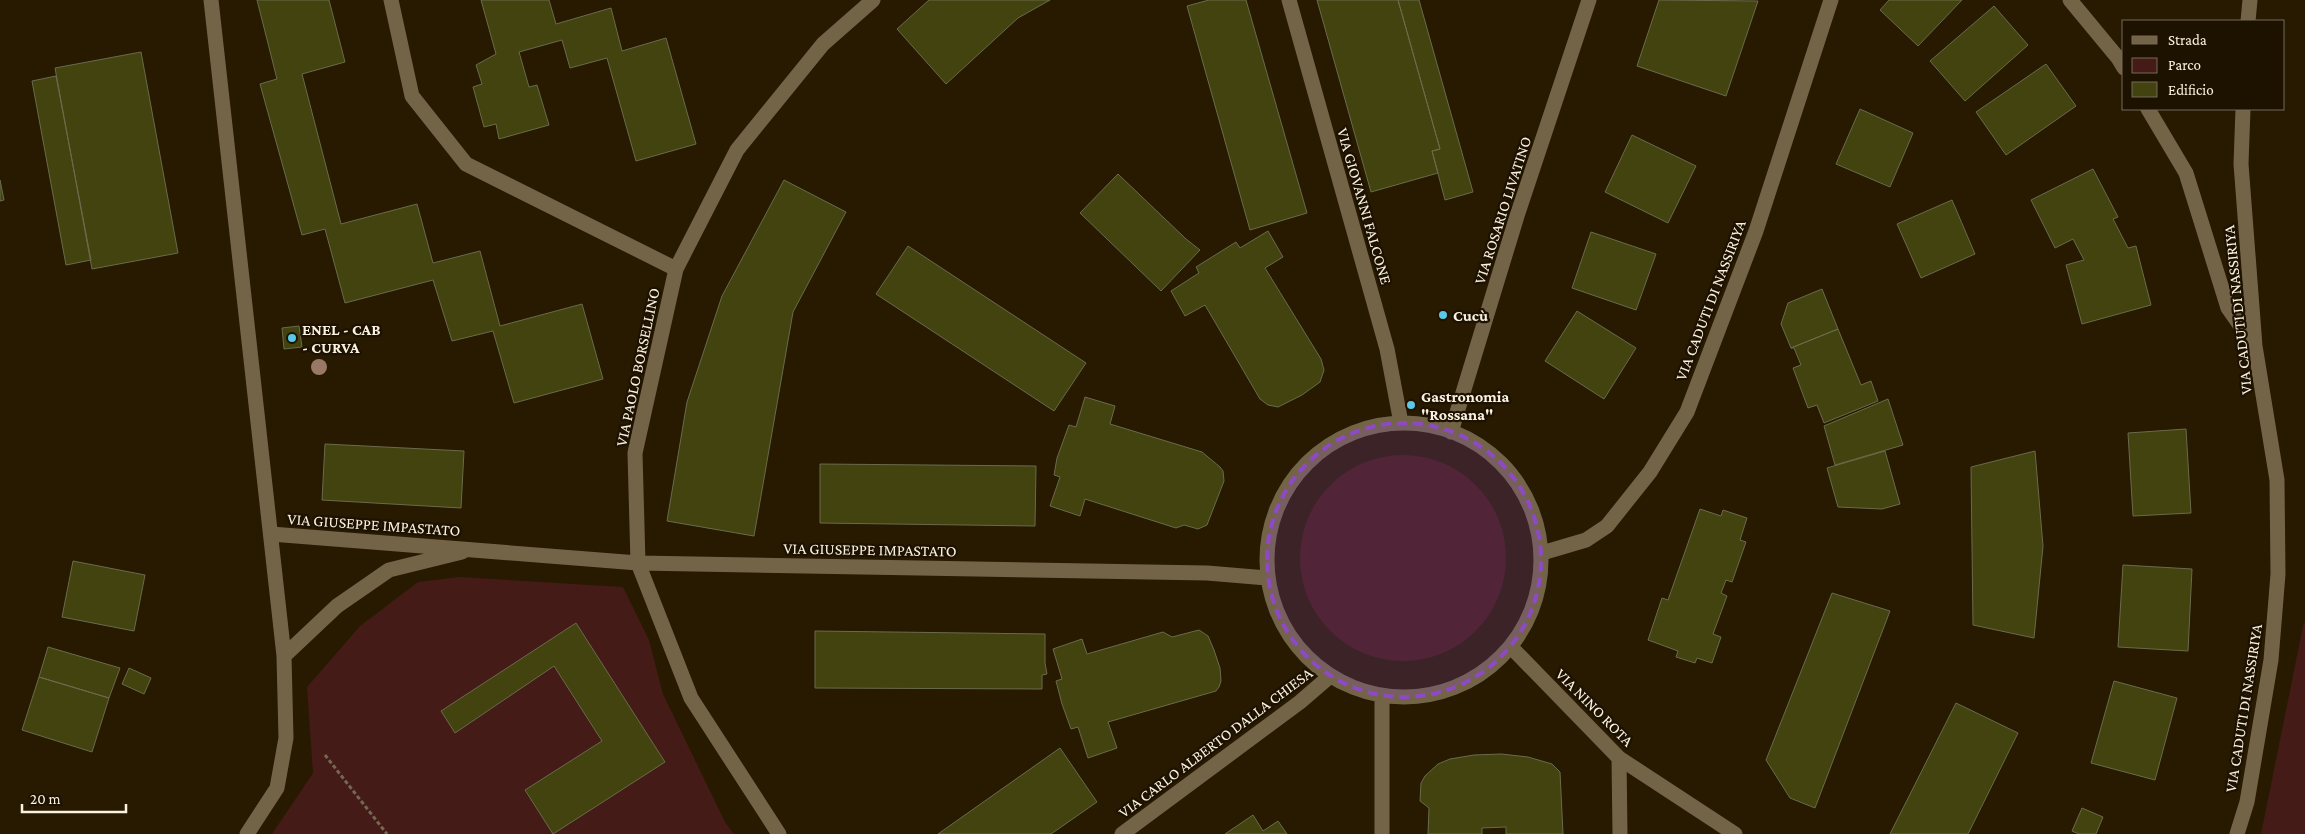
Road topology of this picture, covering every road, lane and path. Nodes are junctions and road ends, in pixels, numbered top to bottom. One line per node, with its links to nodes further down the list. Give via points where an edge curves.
1 (211, 0): 17 (street)
2 (391, 0): 13 (street, via 412,96 466,164)
3 (872, 0): 13 (street, VIA PAOLO BORSELLINO, via 823,44 736,150)
4 (1289, 0): 15 (street, VIA GIOVANNI FALCONE, via 1387,349)
5 (1589, 0): 16 (street, VIA ROSARIO LIVATINO, via 1517,216)
6 (1831, 0): 19 (street, VIA CADUTI DI NASSIRIYA, via 1756,231 1687,412 1650,472 1607,526 1586,540)
7 (2070, 0): 10 (street)
8 (2250, 0): 9 (street)
9 (2248, 20)
10 (2122, 65)
11 (2149, 110): 14 (street, via 2186,173 2228,308)
12 (2243, 110): 14 (street, VIA CADUTI DI NASSIRIYA, via 2241,164)
13 (676, 269): 20 (street, VIA PAOLO BORSELLINO, via 635,453)
14 (2255, 346): 35 (street, VIA CADUTI DI NASSIRIYA, via 2277,480 2278,574 2271,660 2247,802)
15 (1400, 423): 16 (street); 21 (street, via 1362,429 1328,446 1299,471 1278,503 1267,540)
16 (1451, 432): 19 (street, via 1480,446 1504,466 1524,492 1536,522)
17 (271, 534): 18 (street, VIA GIUSEPPE IMPASTATO); 23 (street)
18 (474, 549): 20 (street, VIA GIUSEPPE IMPASTATO); 23 (street, VIA GIUSEPPE IMPASTATO, via 389,570 337,606)
19 (1542, 553): 22 (street, via 1537,594 1529,618)
20 (638, 562): 21 (street, VIA GIUSEPPE IMPASTATO, via 1197,573); 30 (street, VIA PAOLO BORSELLINO, via 690,698)
21 (1266, 578): 24 (street, via 1277,617 1299,650)
22 (1512, 647): 25 (street, via 1475,678 1430,696); 27 (street, VIA NINO ROTA)
23 (284, 656): 28 (street, via 286,738 277,788)
24 (1329, 677): 25 (street); 31 (street, VIA CARLO ALBERTO DALLA CHIESA)
25 (1382, 696): 32 (street)
26 (325, 755): 29 (path)
27 (1619, 758): 33 (street); 34 (street, VIA NINO ROTA)
28 (247, 834)
29 (387, 834)
30 (779, 834)
31 (1122, 834)
32 (1382, 834)
33 (1620, 834)
34 (1735, 834)
35 (2237, 834)

